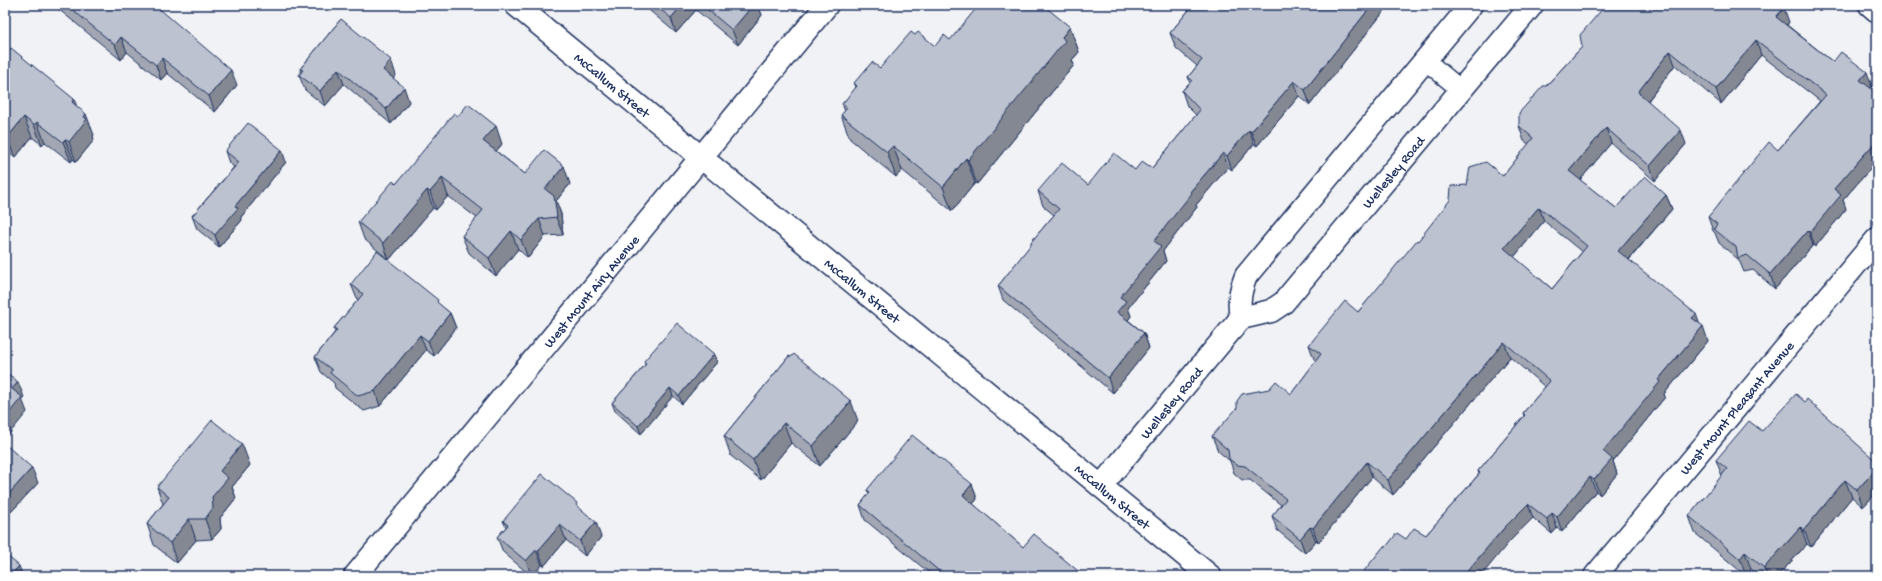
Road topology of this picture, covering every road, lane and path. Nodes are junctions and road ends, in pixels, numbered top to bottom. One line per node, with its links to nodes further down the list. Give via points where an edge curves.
1 (516, 5): 9 (street, McCallum Street)
2 (827, 5): 9 (street, West Mount Airy Avenue)
3 (1471, 5): 7 (street)
4 (1532, 5): 8 (street, Wellesley Road)
5 (1870, 5): 6 (street)
6 (1877, 11)
7 (1425, 60): 8 (lane); 11 (street, via 1246,276 1238,304)
8 (1461, 90): 11 (street, Wellesley Road, via 1283,303 1271,311)
9 (702, 159): 12 (street, McCallum Street); 13 (street, West Mount Airy Avenue)
10 (1877, 239): 15 (street, West Mount Pleasant Avenue)
11 (1241, 318): 12 (street, Wellesley Road)
12 (1101, 486): 14 (street, McCallum Street)
13 (355, 576)
14 (1210, 576)
15 (1595, 576)

